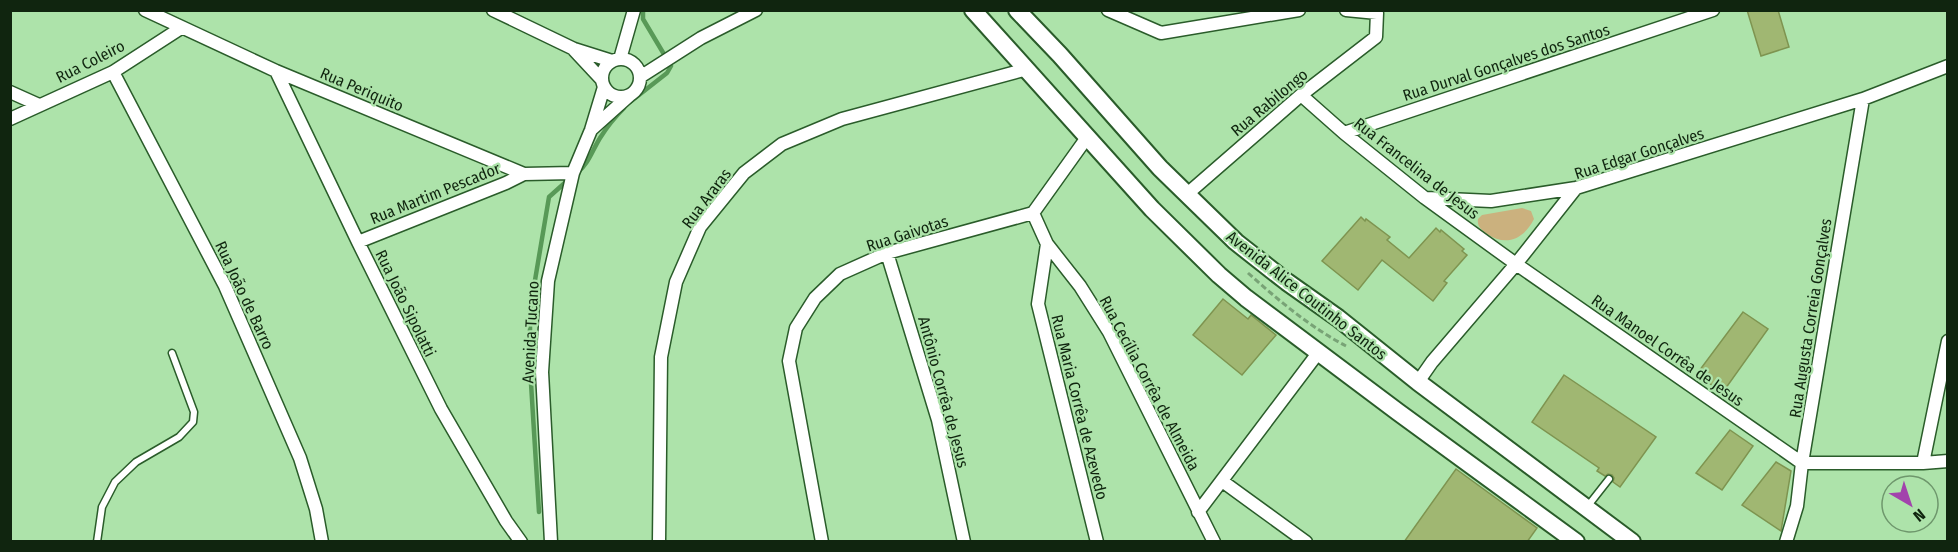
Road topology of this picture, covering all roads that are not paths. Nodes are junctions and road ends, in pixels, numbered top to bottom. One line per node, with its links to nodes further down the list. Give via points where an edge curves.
1 (145, 10): 12 (street, Rua Periquito)
2 (493, 10): 13 (street)
3 (634, 10): 14 (street)
4 (756, 10): 19 (street, via 701,38)
5 (973, 10): 16 (main road)
6 (1017, 10): 33 (main road, Avenida Alice Coutinho Santos)
7 (1108, 10): 8 (street, via 1161,33)
8 (1299, 10)
9 (1346, 10): 11 (street)
10 (1713, 10): 28 (street, Rua Durval Gonçalves dos Santos)
11 (1377, 11): 23 (street, Rua Rabilongo, via 1376,37)
12 (181, 28): 17 (street, Rua Periquito); 18 (street, Rua Coleiro)
13 (574, 49): 14 (street); 20 (street)
14 (616, 60): 19 (street, via 634,63); 20 (street, via 606,66)
15 (1947, 66): 24 (street, Rua Edgar Gonçalves)
16 (1027, 69): 29 (main road); 55 (street, Rua Araras, via 842,119 782,144 744,173 700,228 675,282 661,357)
17 (276, 71): 31 (street, Rua Periquito); 36 (street, Rua João Sipolatti)
18 (113, 72): 25 (street, Rua Coleiro); 52 (street, Rua João de Barro, via 225,286 300,458)
19 (640, 77): 22 (street, via 636,91)
20 (603, 83): 22 (street, via 615,97); 27 (street, Avenida Tucano)
21 (10, 92): 25 (street)
22 (630, 95): 27 (street, Avenida Tucano)
23 (1301, 95): 28 (street, Rua Francelina de Jesus); 33 (street, Rua Rabilongo)
24 (1863, 99): 32 (street, Rua Edgar Gonçalves); 45 (street, Rua Augusta Correia Gonçalves)
25 (39, 105): 26 (street, Rua Coleiro)
26 (10, 119)
27 (591, 130): 30 (street, Avenida Tucano)
28 (1344, 133): 34 (street, Rua Francelina de Jesus)
29 (1088, 136): 35 (street); 42 (main road, via 1152,209 1268,322)
30 (573, 173): 31 (street, Rua Periquito); 54 (street, Avenida Tucano, via 548,281 543,360)
31 (524, 174): 36 (street, Rua Martim Pescador)
32 (1576, 188): 34 (street, via 1491,201); 39 (street, Rua Edgar Gonçalves)
33 (1186, 195): 43 (main road, Avenida Alice Coutinho Santos, via 1236,242)
34 (1425, 198): 39 (street, Rua Francelina de Jesus)
35 (1033, 213): 37 (street, Rua Cecília Corrêa de Almeida); 38 (street, Rua Gaivotas)
36 (358, 242): 53 (street, Rua João Sipolatti, via 441,409)
37 (1047, 244): 50 (street, Rua Cecília Corrêa de Almeida, via 1109,332); 58 (street, Rua Maria Corrêa de Azevedo, via 1038,304)
38 (887, 253): 56 (street, Rua Gaivotas, via 840,274 815,298 796,328 789,361); 57 (street, Antônio Corrêa de Jesus, via 938,420)
39 (1516, 264): 43 (street, Rua Edgar Gonçalves); 45 (street, Rua Manoel Corrêa de Jesus)
40 (1947, 341): 46 (street)
41 (172, 353): 51 (lane, via 194,412 193,422 179,437 136,462 115,482 102,507)
42 (1318, 353): 48 (street); 61 (main road)
43 (1418, 382): 49 (main road, Avenida Alice Coutinho Santos)
44 (1947, 461): 46 (street)
45 (1802, 463): 46 (street); 63 (street, Rua Augusta Correia Gonçalves, via 1797,506)
46 (1923, 463)
47 (1609, 479): 49 (lane)
48 (1222, 481): 50 (street); 60 (street)
49 (1587, 508): 62 (main road, Avenida Alice Coutinho Santos)
50 (1198, 512): 59 (street, Rua Cecília Corrêa de Almeida)
51 (97, 542)
52 (322, 542)
53 (522, 542)
54 (551, 542)
55 (659, 542)
56 (822, 542)
57 (964, 542)
58 (1097, 542)
59 (1214, 542)
60 (1306, 542)
61 (1576, 542)
62 (1632, 542)
63 (1786, 542)

